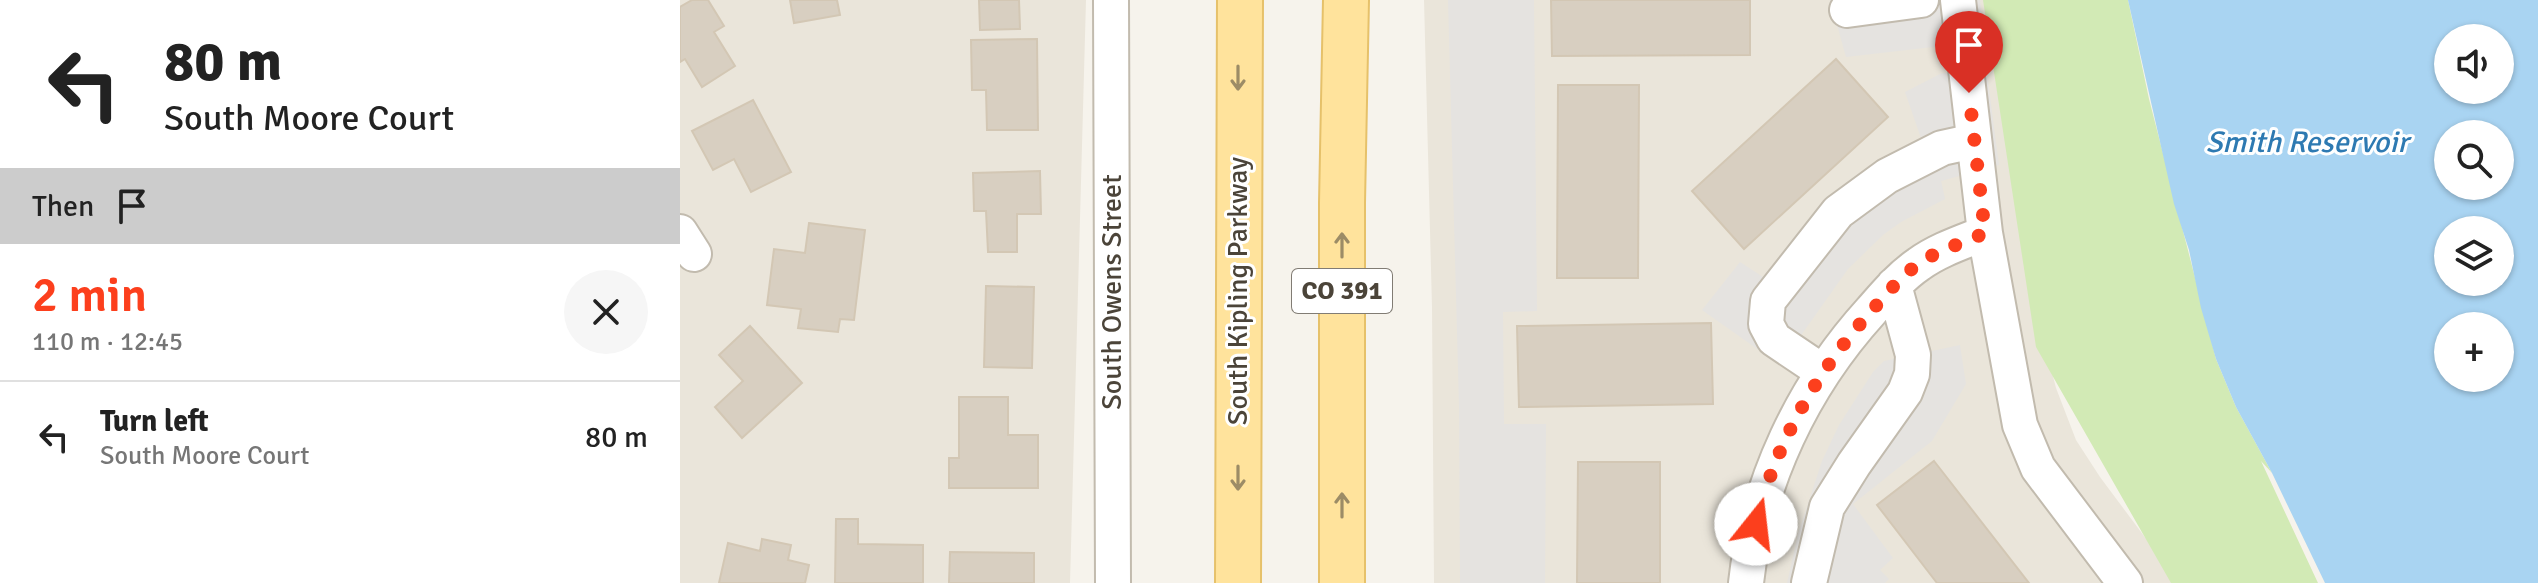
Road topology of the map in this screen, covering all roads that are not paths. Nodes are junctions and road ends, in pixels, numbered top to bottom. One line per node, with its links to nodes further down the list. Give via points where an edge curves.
1 (1111, 0): 11 (street, South Owens Street)
2 (1240, 0): 12 (main road, South Kipling Parkway, one-way to 12)
3 (1346, 0): 13 (main road, CO 391, one-way to 3)
4 (1921, 0): 6 (street)
5 (1958, 0): 7 (street)
6 (1847, 10)
7 (1974, 141): 8 (street); 10 (street, via 1942,148 1887,176 1838,212 1768,301 1766,324 1774,339)
8 (1985, 233): 9 (street, via 1927,259); 16 (street, via 2012,393 2031,453 2049,485)
9 (1894, 285): 10 (street); 15 (street, via 1913,355 1912,374 1827,507)
10 (1823, 372): 14 (street, via 1773,470)
11 (1113, 583)
12 (1238, 583)
13 (1342, 583)
14 (1746, 583)
15 (1809, 583)
16 (2125, 583)

